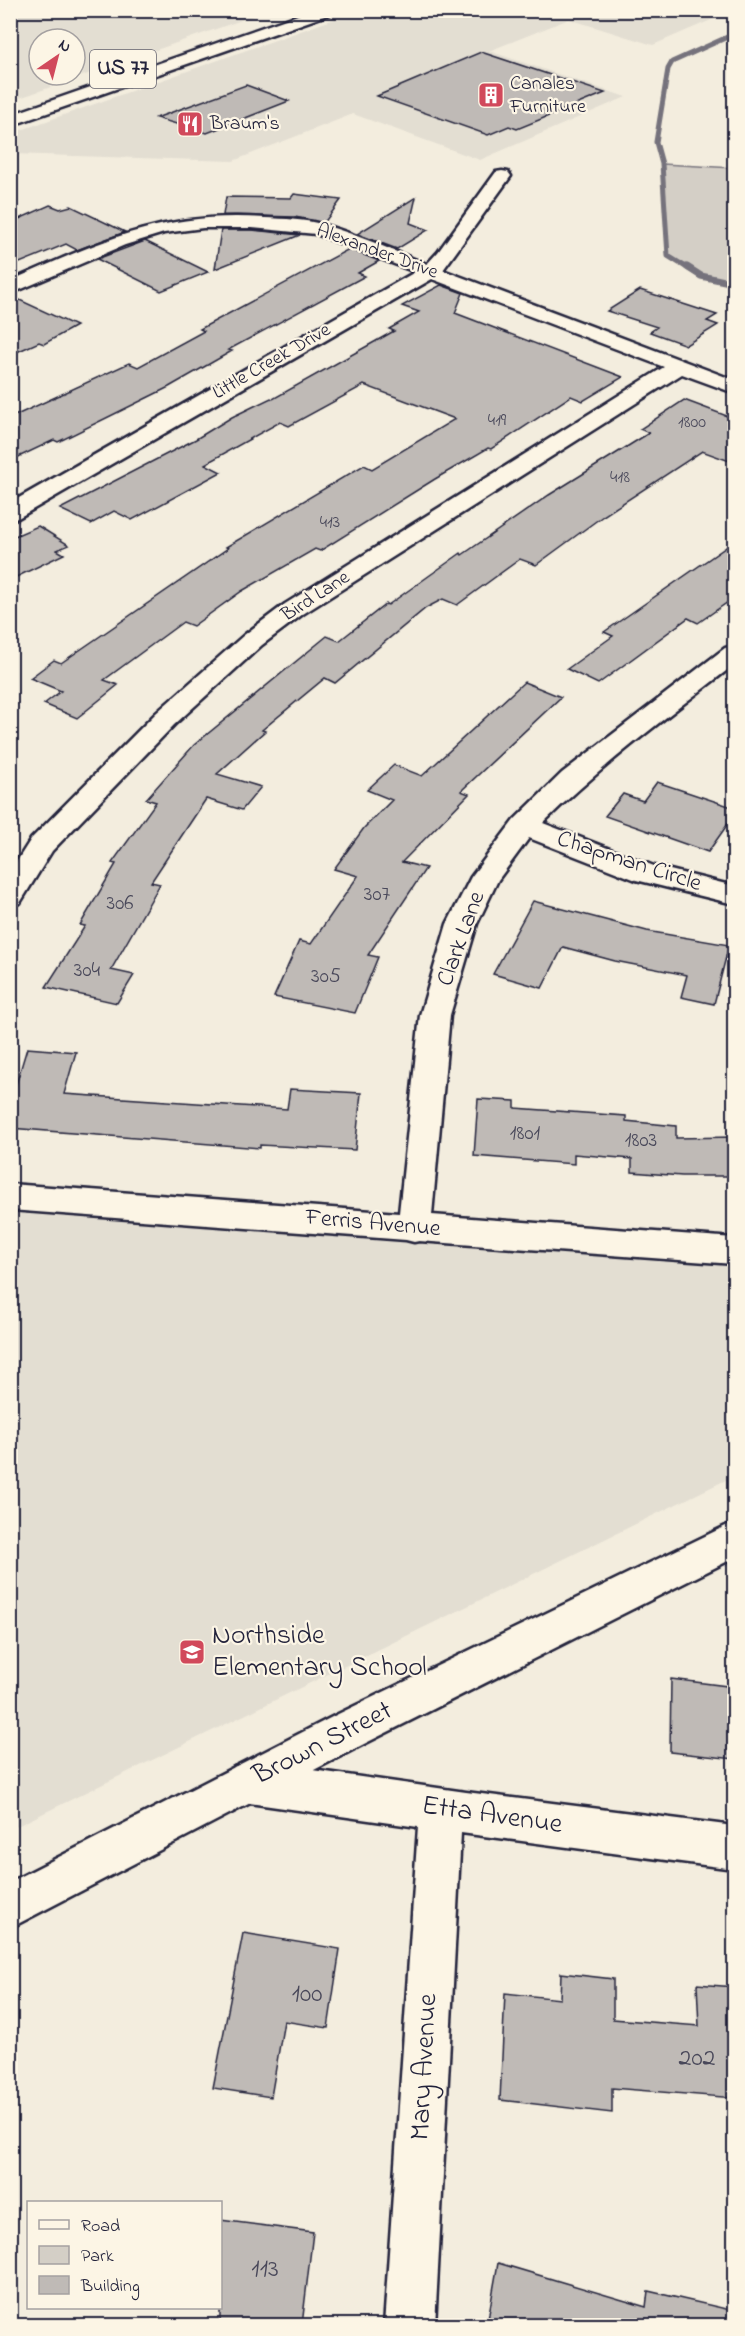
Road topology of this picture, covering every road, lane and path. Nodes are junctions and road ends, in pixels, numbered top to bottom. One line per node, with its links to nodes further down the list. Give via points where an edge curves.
1 (296, 10): 3 (street, US 77)
2 (328, 10): 4 (street, US 77)
3 (10, 108)
4 (10, 121)
5 (502, 176): 6 (street, Little Creek Drive)
6 (431, 271): 7 (street, Alexander Drive, via 319,229 268,222 229,222 186,224 143,234); 8 (street, Alexander Drive); 10 (street, Little Creek Drive)
7 (10, 288)
8 (679, 367): 9 (street, Alexander Drive); 13 (street, Bird Lane, via 294,609 253,640 165,719 41,845)
9 (735, 387)
10 (10, 513)
11 (735, 653): 12 (street, Clark Lane, via 607,750)
12 (524, 826): 14 (street, Chapman Circle, via 646,873); 17 (street, Clark Lane, via 485,877 462,924 435,1015)
13 (22, 854): 15 (street, Bird Lane)
14 (735, 895)
15 (10, 896)
16 (10, 1197): 17 (street, Ferris Avenue, via 303,1217)
17 (414, 1229): 18 (street, Ferris Avenue)
18 (735, 1251)
19 (735, 1539): 20 (street, Brown Street)
20 (249, 1782): 21 (street, Etta Avenue); 23 (street, Brown Street)
21 (441, 1808): 22 (street, Etta Avenue); 24 (street, Mary Avenue)
22 (735, 1847)
23 (10, 1906)
24 (409, 2325)

